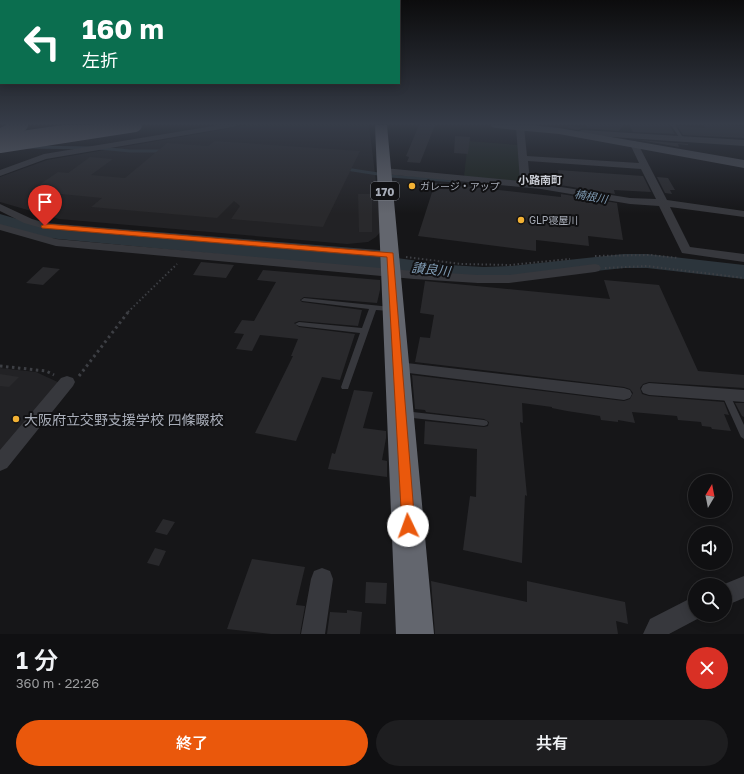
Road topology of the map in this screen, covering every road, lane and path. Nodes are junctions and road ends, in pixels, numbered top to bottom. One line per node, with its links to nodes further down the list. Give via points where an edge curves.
1 (58, 155): 10 (street)
2 (383, 155): 9 (highway, 170)
3 (523, 155): 6 (street)
4 (639, 155): 8 (street)
5 (692, 155): 7 (street)
6 (523, 158): 8 (street); 11 (street)
7 (744, 164)
8 (645, 166): 12 (street)
9 (384, 171): 11 (street); 18 (highway, 170)
10 (0, 173)
11 (525, 184): 12 (street, via 630,201)
12 (663, 203): 14 (street); 17 (street, via 686,250)
13 (0, 207): 18 (street, via 28,221 45,226)
14 (744, 214)
15 (0, 228): 16 (street, via 56,242)
16 (187, 254): 18 (street); 27 (path, via 126,314 74,382)
17 (744, 258)
18 (391, 264): 19 (street, via 470,278 509,279); 22 (highway, 170)
19 (595, 268): 20 (path, via 647,266)
20 (744, 278)
21 (304, 300): 22 (lane)
22 (384, 308): 24 (lane); 26 (highway, 170)
23 (298, 324): 24 (lane)
24 (364, 331): 28 (lane)
25 (0, 366): 27 (path, via 46,371)
26 (398, 367): 30 (street); 33 (highway, 170)
27 (67, 382): 36 (street)
28 (345, 387)
29 (649, 389): 31 (street)
30 (624, 394)
31 (726, 395): 32 (street); 35 (lane)
32 (744, 396)
33 (401, 414): 34 (lane); 42 (highway, 170)
34 (484, 423)
35 (744, 435)
36 (0, 463)
37 (322, 579): 41 (street)
38 (744, 587): 39 (street)
39 (732, 592)
40 (688, 612): 43 (street, via 658,627)
41 (313, 634)
42 (415, 634)
43 (655, 634)

